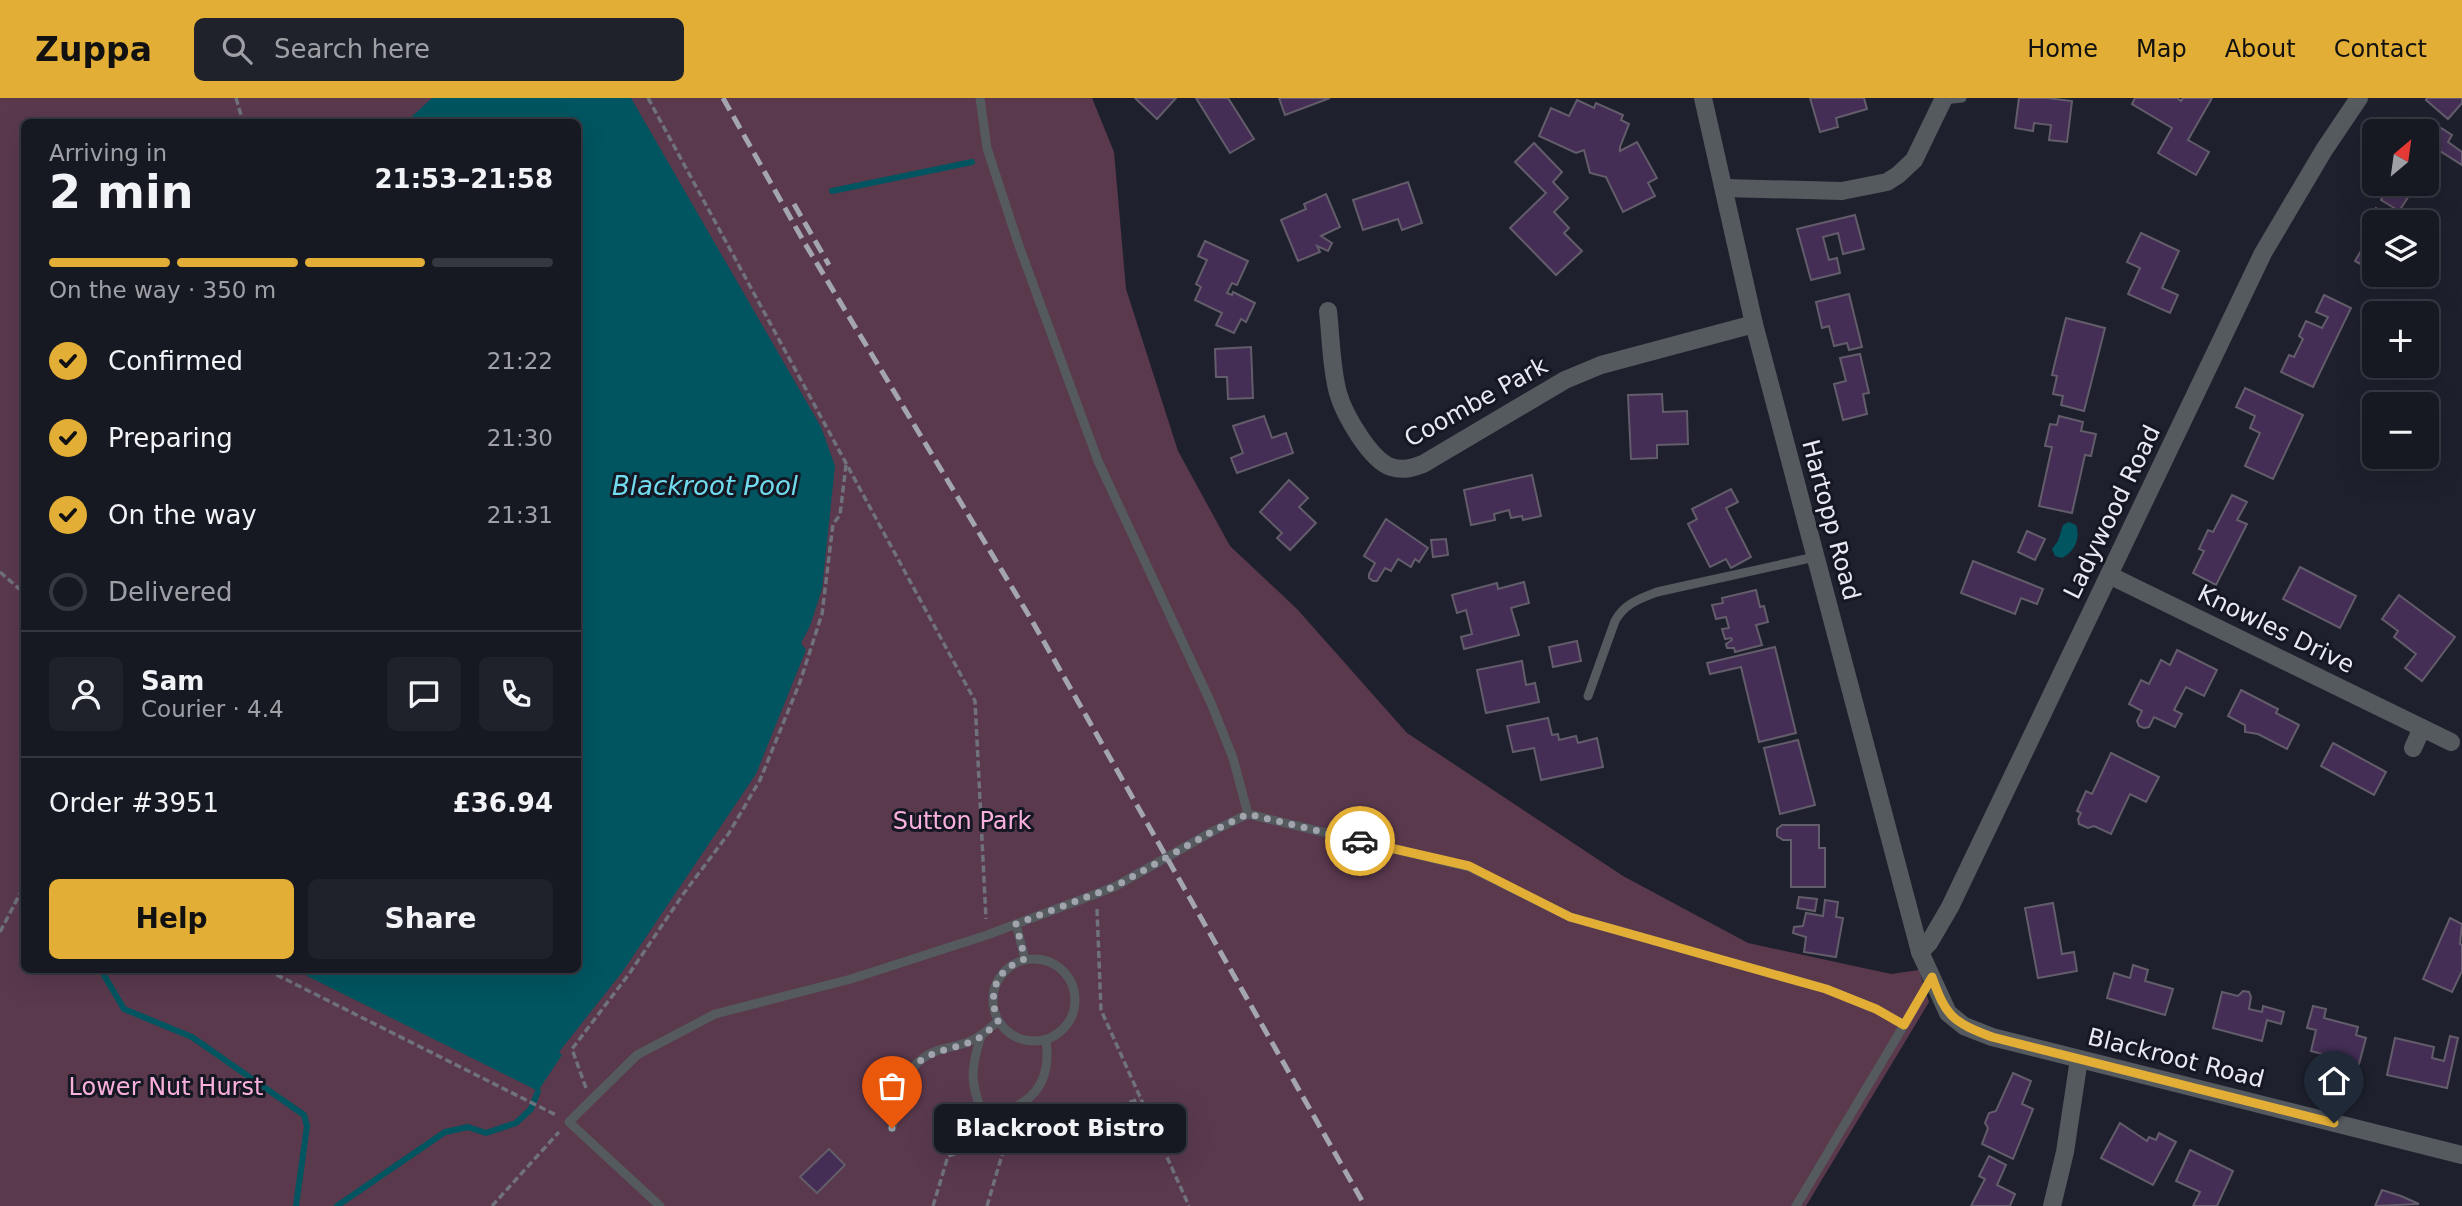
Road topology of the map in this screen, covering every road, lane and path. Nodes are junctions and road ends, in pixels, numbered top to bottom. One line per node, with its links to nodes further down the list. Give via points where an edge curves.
1 (236, 98): 8 (path)
2 (649, 98): 12 (path)
3 (980, 98): 21 (lane, via 987,148 1098,461 1211,704 1233,758)
4 (1703, 98): 9 (street, Hartopp Road)
5 (1962, 98): 7 (lane)
6 (2358, 98): 15 (street, Ladywood Road, via 2263,253)
7 (1943, 99): 9 (street, via 1914,160 1888,182 1842,191)
8 (242, 119)
9 (1725, 188): 11 (street, Hartopp Road)
10 (1328, 311): 11 (street, Coombe Park, via 1338,392 1347,416 1376,457 1405,470 1423,464 1565,380 1601,365)
11 (1754, 324): 13 (street, Hartopp Road)
12 (847, 463): 26 (path, via 975,701); 37 (path, via 822,614 782,730 753,795 729,833 572,1049)
13 (1815, 557): 17 (lane, via 1638,599 1621,610 1615,621); 27 (street, Hartopp Road)
14 (0, 572): 16 (path)
15 (2109, 575): 18 (street, Knowles Drive); 27 (street, Ladywood Road, via 1950,907)
16 (21, 590)
17 (1588, 696)
18 (2422, 728): 19 (street, Knowles Drive); 20 (street)
19 (2451, 742)
20 (2413, 748)
21 (1248, 814): 23 (lane); 32 (lane, via 1469,866 1570,917 1826,989)
22 (21, 892): 25 (path)
23 (1096, 894): 24 (lane); 36 (path, via 1101,1010)
24 (1016, 924): 26 (lane); 28 (lane)
25 (0, 932)
26 (987, 934): 37 (lane, via 850,979 715,1014 636,1055)
27 (1920, 952): 30 (street, Blackroot Road)
28 (1025, 959): 31 (lane, via 1003,971 996,983 992,996); 34 (lane, via 1053,962 1074,989 1069,1023)
29 (273, 973): 38 (path)
30 (1932, 977): 32 (lane); 35 (street, Blackroot Road, via 1948,1013 1964,1026)
31 (998, 1021): 33 (lane); 34 (lane, via 1018,1038)
32 (1904, 1025): 50 (lane)
33 (982, 1036): 39 (lane, via 972,1065 972,1082); 41 (lane, via 934,1052 914,1066 905,1079)
34 (1046, 1040): 39 (lane, via 1046,1072 1040,1087 1020,1105)
35 (2079, 1059): 44 (street, Blackroot Road); 51 (street)
36 (1140, 1099): 43 (path); 49 (path)
37 (591, 1100): 40 (lane)
38 (542, 1108)
39 (984, 1119): 42 (lane)
40 (569, 1122): 45 (path); 46 (lane)
41 (892, 1128)
42 (958, 1130)
43 (1007, 1138): 47 (path, via 948,1156); 48 (path)
44 (2462, 1156)
45 (492, 1206)
46 (660, 1206)
47 (933, 1206)
48 (987, 1206)
49 (1189, 1206)
50 (1796, 1206)
51 (2052, 1206)

